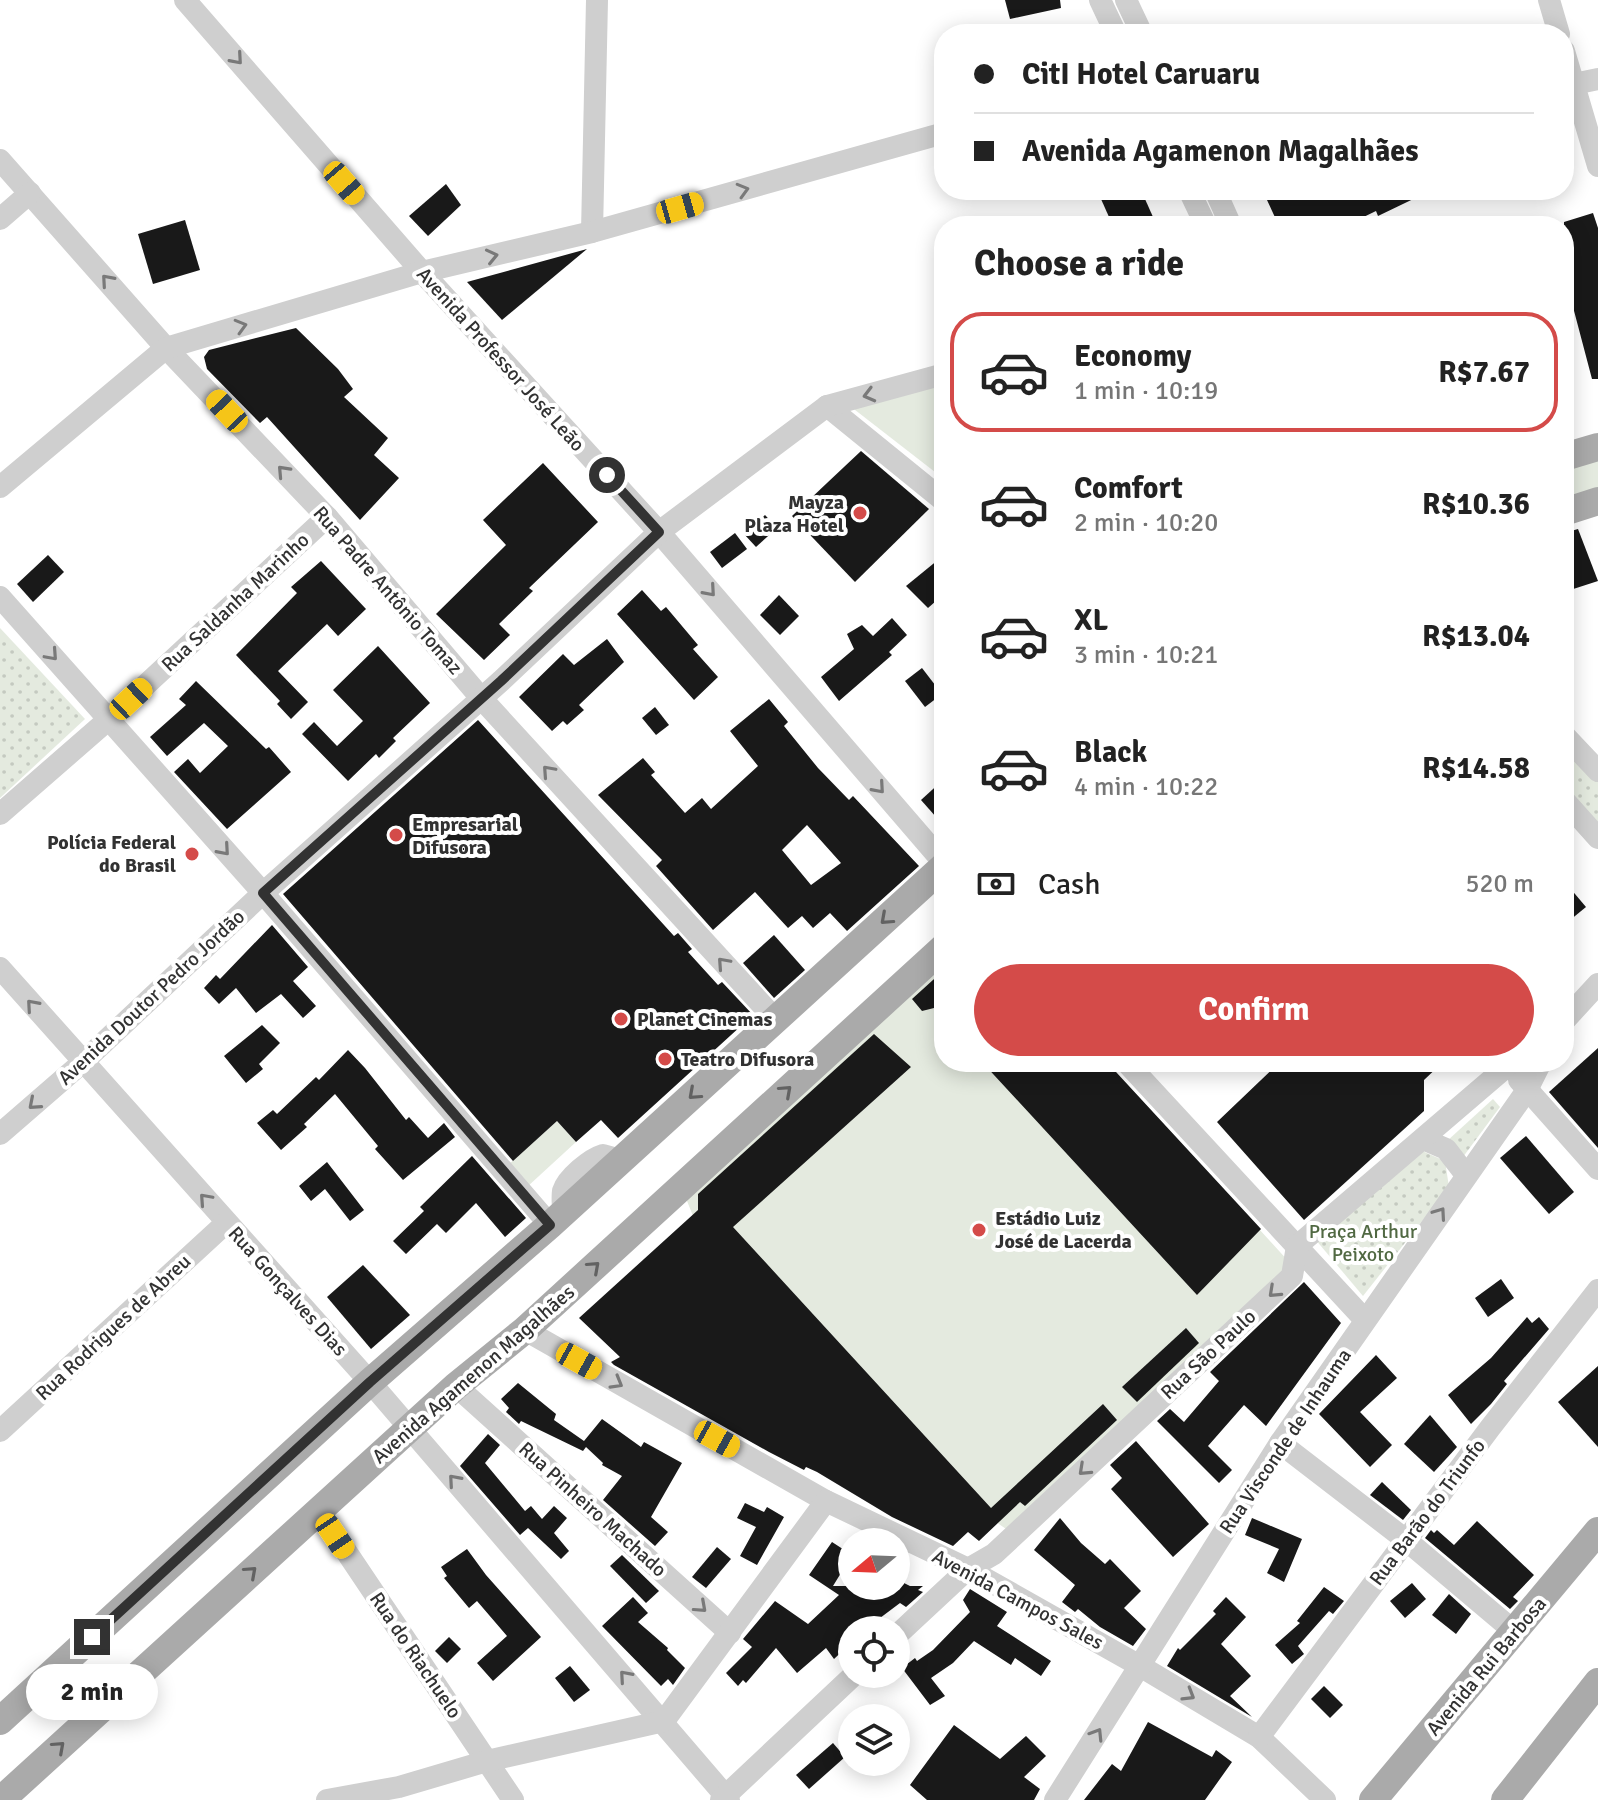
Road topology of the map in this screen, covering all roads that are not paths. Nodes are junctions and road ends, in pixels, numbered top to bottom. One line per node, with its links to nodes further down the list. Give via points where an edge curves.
1 (185, 0): 17 (street, Avenida Professor José Leão, one-way to 17)
2 (597, 0): 16 (street)
3 (1100, 0): 6 (street)
4 (1126, 0): 7 (street)
5 (1549, 0): 8 (street)
6 (1111, 24)
7 (1137, 24)
8 (1556, 24)
9 (1598, 79): 10 (street)
10 (1574, 84): 13 (street)
11 (934, 136): 16 (street, one-way to 11)
12 (0, 160): 14 (street, Rua Padre Antônio Tomaz)
13 (1598, 166)
14 (30, 193): 15 (street); 18 (street, Rua Padre Antônio Tomaz, one-way to 14)
15 (0, 219)
16 (592, 232): 17 (street, one-way to 16)
17 (422, 272): 18 (street, one-way to 17); 28 (street, Avenida Professor José Leão)
18 (166, 348): 23 (street); 27 (street, Rua Padre Antônio Tomaz, one-way to 18)
19 (934, 377): 20 (street, Avenida Doutor Pedro Jordão, one-way to 20)
20 (827, 406): 24 (street); 28 (street, Avenida Doutor Pedro Jordão)
21 (1598, 447): 22 (main road)
22 (1574, 454)
23 (0, 487)
24 (934, 493)
25 (1598, 501): 26 (main road)
26 (1574, 509)
27 (327, 517): 30 (street, Rua Padre Antônio Tomaz); 31 (street, Rua Saldanha Marinho)
28 (659, 532): 30 (street, Avenida Doutor Pedro Jordão); 37 (street, Avenida Professor José Leão, one-way to 37)
29 (0, 597): 31 (street, one-way to 31)
30 (481, 698): 39 (street, Avenida Doutor Pedro Jordão); 44 (street, Rua Padre Antônio Tomaz, one-way to 30)
31 (109, 719): 35 (street, Rua Saldanha Marinho); 39 (street, one-way to 39)
32 (1574, 746): 33 (street)
33 (1598, 771)
34 (1574, 811): 36 (street)
35 (0, 814)
36 (1598, 838)
37 (934, 853)
38 (934, 874): 44 (main road, one-way to 44)
39 (263, 893): 45 (street, Avenida Doutor Pedro Jordão); 55 (street)
40 (934, 956): 60 (main road, Avenida Agamenon Magalhães, one-way to 40)
41 (0, 968): 45 (street, Rua Gonçalves Dias, one-way to 41)
42 (1595, 994): 43 (street)
43 (1574, 1012)
44 (776, 1020): 55 (main road, one-way to 55)
45 (83, 1062): 51 (street, Avenida Doutor Pedro Jordão, one-way to 51); 56 (street, Rua Gonçalves Dias, one-way to 45)
46 (1135, 1072): 57 (street)
47 (1497, 1072): 52 (street)
48 (1514, 1072): 50 (street)
49 (1536, 1072): 50 (street, Rua Visconde de Inhauma)
50 (1527, 1090): 53 (street); 54 (street, Rua Visconde de Inhauma)
51 (0, 1134)
52 (1423, 1139): 54 (street, via 1446,1149); 57 (street)
53 (1598, 1169)
54 (1466, 1175): 59 (street, Rua Visconde de Inhauma, one-way to 54)
55 (556, 1218): 61 (main road)
56 (226, 1223): 61 (street, Rua Gonçalves Dias); 64 (street, Rua Rodrigues de Abreu)
57 (1297, 1246): 59 (street); 70 (street, Rua São Paulo, one-way to 70, via 1292,1276 994,1554)
58 (1598, 1290): 69 (street, Rua Barão do Triunfo)
59 (1365, 1320): 65 (street, Rua Visconde de Inhauma)
60 (525, 1330): 62 (main road, Avenida Agamenon Magalhães); 66 (street, Avenida Campos Sales, one-way to 66)
61 (370, 1382): 63 (street, Rua Gonçalves Dias); 77 (main road)
62 (456, 1386): 63 (main road, Avenida Agamenon Magalhães); 73 (street, Rua Pinheiro Machado, one-way to 73)
63 (409, 1429): 67 (main road, Avenida Agamenon Magalhães); 78 (street, Rua Gonçalves Dias, one-way to 63)
64 (0, 1431)
65 (1280, 1443): 69 (street); 74 (street, Rua Visconde de Inhauma)
66 (826, 1501): 70 (street, Avenida Campos Sales); 73 (street)
67 (319, 1511): 80 (street, Rua do Riachuelo); 82 (main road, Avenida Agamenon Magalhães, one-way to 67)
68 (1598, 1531): 72 (main road, Avenida Rui Barbosa)
69 (1406, 1540): 72 (street); 79 (street, Rua Barão do Triunfo)
70 (968, 1569): 71 (street, Rua São Paulo); 74 (street, Avenida Campos Sales)
71 (910, 1623)
72 (1515, 1632): 87 (main road, Avenida Rui Barbosa)
73 (730, 1633): 78 (street)
74 (1140, 1666): 79 (street, Avenida Campos Sales, one-way to 79); 85 (street, Rua Visconde de Inhauma, one-way to 74)
75 (1598, 1682): 88 (main road)
76 (840, 1688): 81 (street)
77 (0, 1721)
78 (664, 1721): 80 (street); 81 (street, Rua Gonçalves Dias)
79 (1259, 1737): 86 (street, Avenida Campos Sales)
80 (487, 1761): 83 (street, via 399,1787); 84 (street, Rua do Riachuelo)
81 (725, 1799)
82 (1, 1800)
83 (327, 1800)
84 (513, 1800)
85 (1055, 1800)
86 (1325, 1800)
87 (1373, 1800)
88 (1505, 1800)

